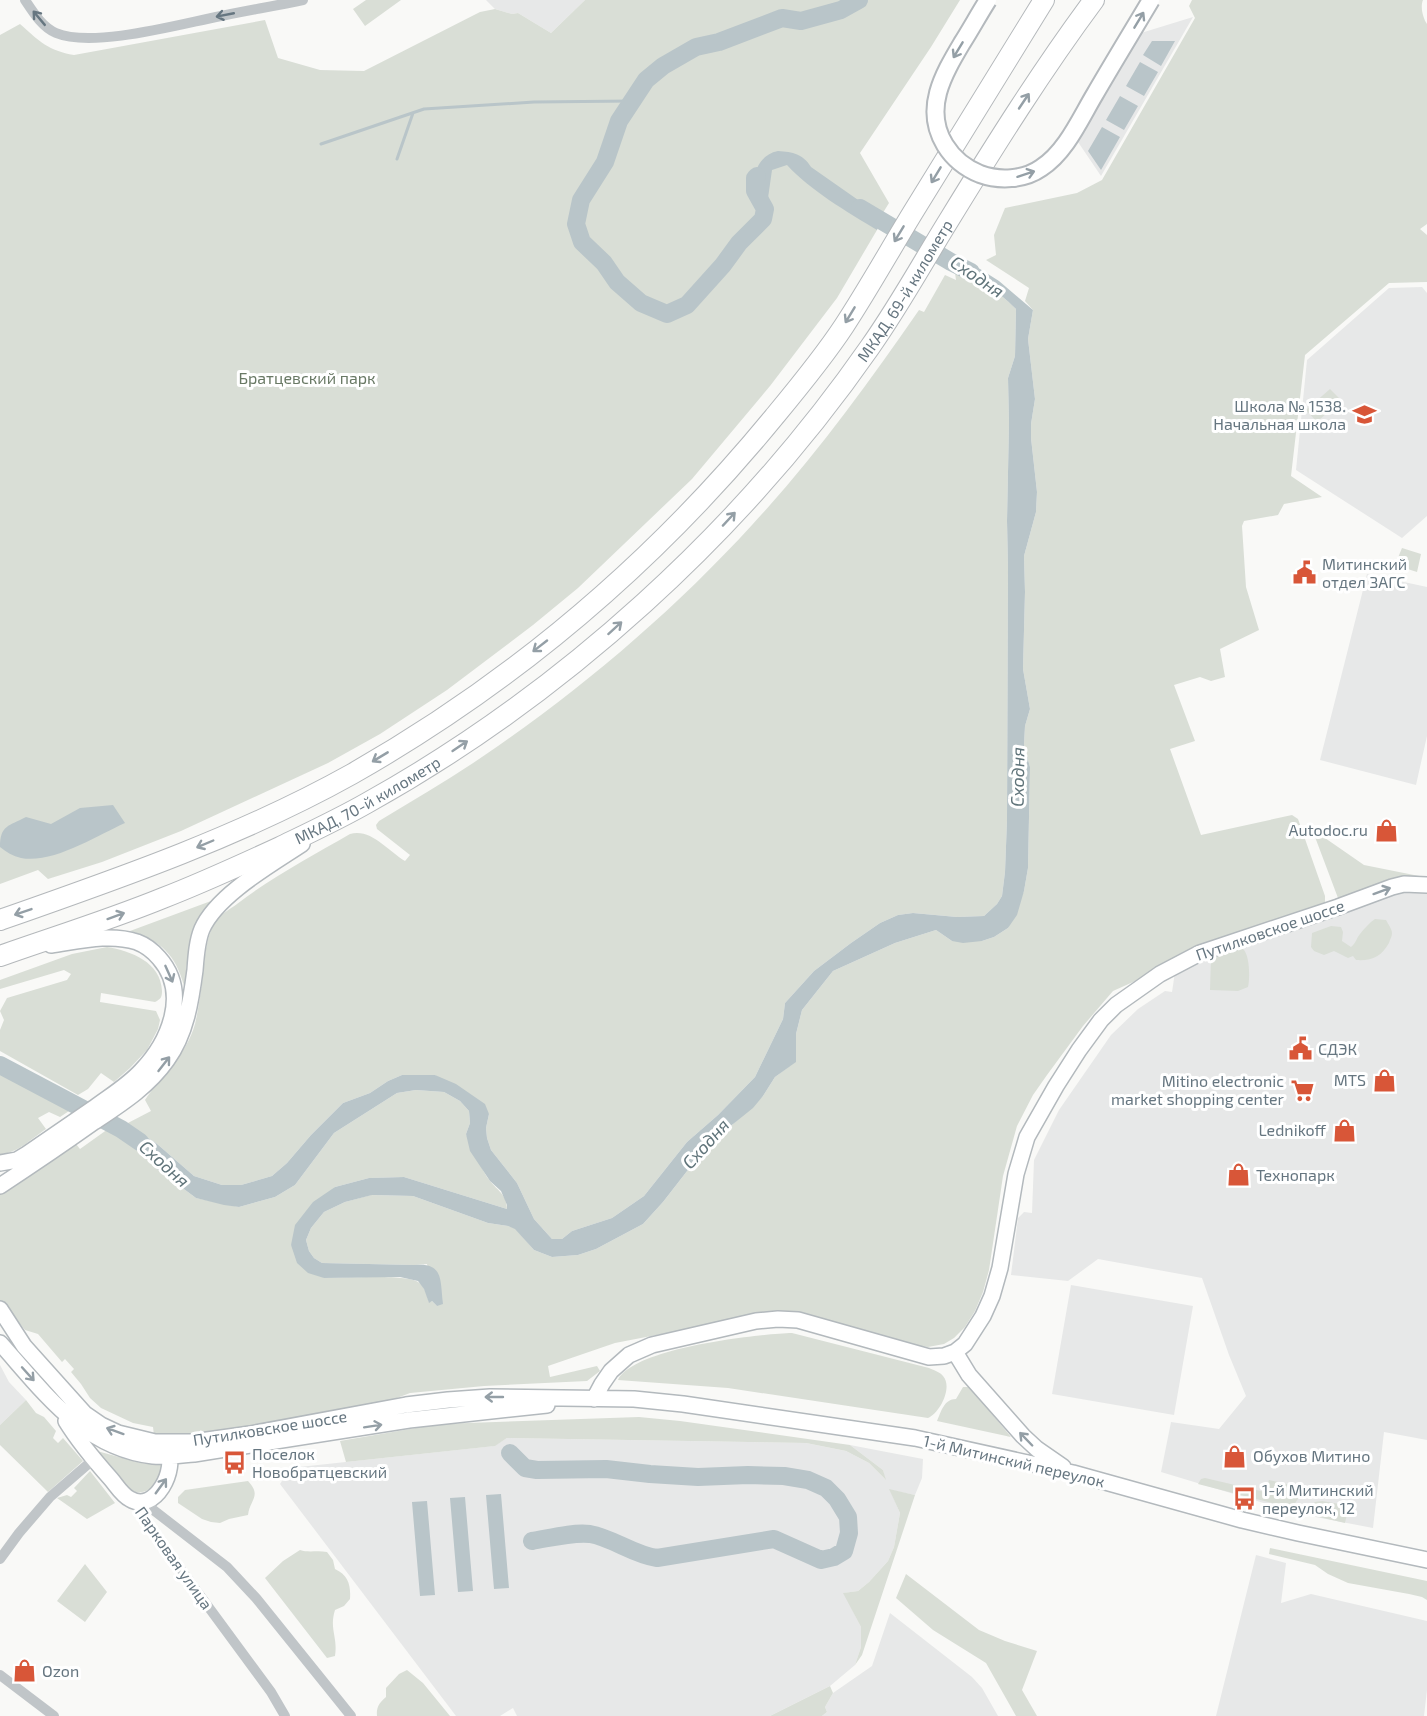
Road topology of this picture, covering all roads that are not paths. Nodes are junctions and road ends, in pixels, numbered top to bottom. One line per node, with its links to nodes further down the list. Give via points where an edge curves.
1 (25, 0): 2 (street, one-way to 1, via 92,39 56,33 44,25)
2 (303, 0)
3 (988, 0): 6 (main road, one-way to 6, bridge, via 941,81 936,121 948,150 963,164 981,174 1001,178 1032,173 1057,154)
4 (1044, 0): 7 (highway, МКАД, 69-й километр, one-way to 7, via 843,327 722,477)
5 (1094, 0): 8 (highway, МКАД, 69-й километр, one-way to 5, via 822,412 871,346 1018,110)
6 (1151, 0)
7 (664, 540): 11 (highway, МКАД, 70-й километр, one-way to 11, via 582,614 480,692 350,775 206,844)
8 (688, 561): 9 (highway, МКАД, 70-й километр, one-way to 8, via 495,723 602,640)
9 (348, 814): 12 (highway, МКАД, 70-й километр, one-way to 9, via 163,898); 14 (main road, one-way to 9, via 151,1081 169,1059 183,1032 197,950 210,915 244,884)
10 (1427, 885): 22 (main road, Путилковское шоссе, one-way to 10, via 972,1335 992,1296 1027,1137 1079,1050 1116,1005 1200,952 1392,887)
11 (0, 920)
12 (21, 949): 13 (highway, МКАД, 70-й километр); 14 (main road, one-way to 14, via 121,939 139,942 165,964 175,992 168,1031 155,1055)
13 (0, 956)
14 (115, 1101): 15 (main road)
15 (74, 1129): 16 (main road, via 17,1160); 17 (main road)
16 (0, 1162)
17 (0, 1186)
18 (0, 1309): 21 (main road, Путилковское шоссе)
19 (0, 1321): 21 (main road)
20 (0, 1343): 24 (main road, Путилковское шоссе, one-way to 24)
21 (24, 1346): 25 (main road, Путилковское шоссе, one-way to 21, via 101,1425 86,1414)
22 (955, 1352): 23 (main road, via 929,1357 798,1320 756,1321 652,1345 629,1355 611,1371); 28 (main road, one-way to 22, via 1023,1436 969,1375)
23 (594, 1399): 25 (main road, Путилковское шоссе, one-way to 25, via 490,1396 448,1400 250,1434 193,1442); 26 (main road, Путилковское шоссе, one-way to 23, via 409,1420); 28 (main road, 1-й Митинский переулок, via 683,1404 915,1438)
24 (56, 1406): 26 (main road, Путилковское шоссе, via 96,1437 133,1452); 27 (main road, Парковая улица)
25 (155, 1442): 26 (main road, via 163,1445)
26 (170, 1456): 29 (main road, one-way to 26, via 153,1497 165,1483)
27 (94, 1459): 29 (main road, Парковая улица, via 125,1496); 30 (street, via 51,1497)
28 (1073, 1473): 31 (main road, 1-й Митинский переулок, via 1259,1524)
29 (139, 1502): 34 (street, Парковая улица, via 146,1522); 35 (street, via 227,1567)
30 (0, 1559)
31 (1427, 1560)
32 (0, 1675): 33 (street)
33 (54, 1716)
34 (285, 1716)
35 (351, 1716)

